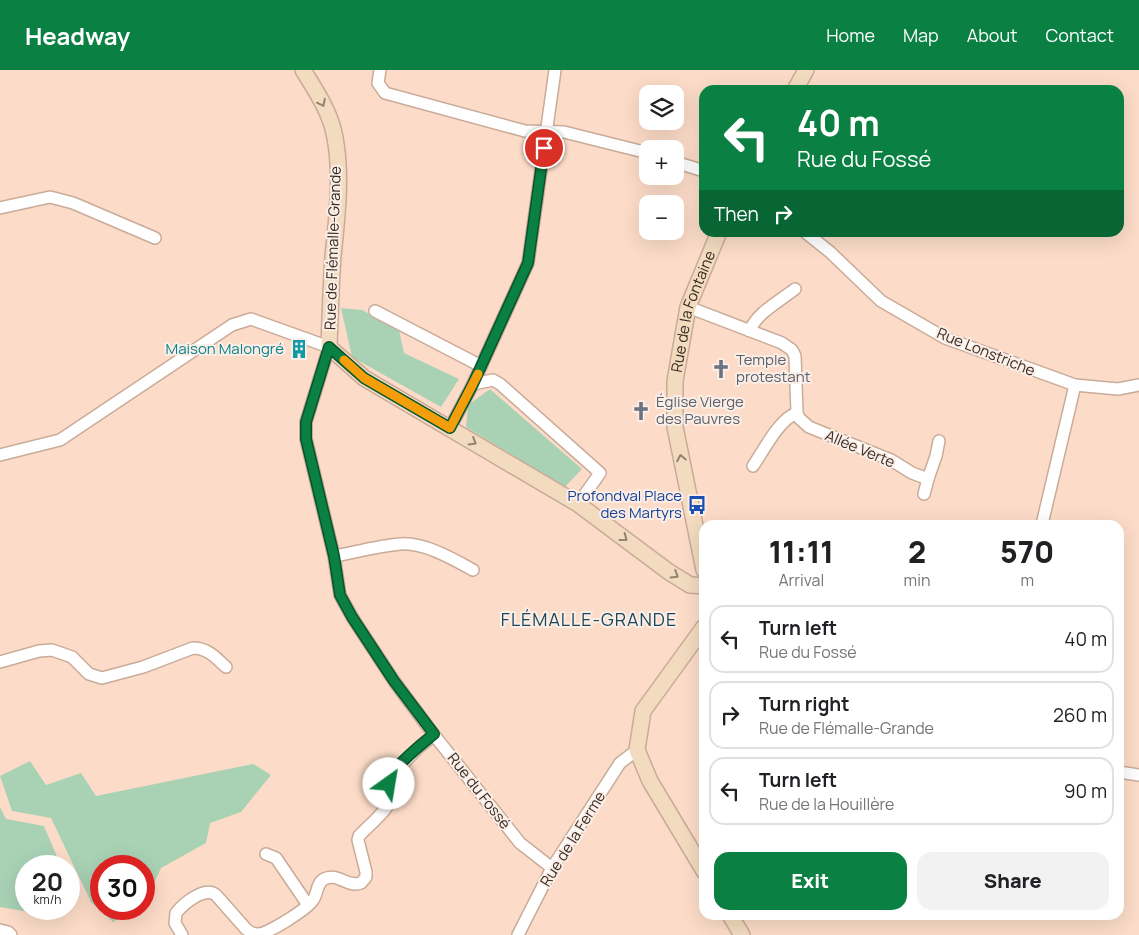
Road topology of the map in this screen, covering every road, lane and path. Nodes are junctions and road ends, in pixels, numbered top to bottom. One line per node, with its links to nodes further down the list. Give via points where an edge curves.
1 (303, 70): 18 (street, Rue de Flémalle-Grande, one-way to 18, via 321,100 336,139 338,198)
2 (380, 70): 6 (street, via 378,82 385,93 525,131)
3 (555, 70): 6 (street)
4 (806, 70): 5 (street)
5 (798, 85)
6 (546, 131): 7 (street, via 564,132); 19 (street, via 528,263)
7 (639, 151)
8 (684, 165): 9 (street)
9 (699, 169)
10 (0, 208): 13 (street, via 50,197 73,203)
11 (717, 237): 15 (street, Rue de la Fontaine)
12 (811, 237): 21 (street, Rue Lonstriche, via 881,301 945,338)
13 (154, 238)
14 (795, 290): 17 (street, via 759,317)
15 (688, 307): 17 (street); 32 (street, Rue de la Fontaine, one-way to 15, via 675,427 675,380)
16 (375, 312): 19 (street)
17 (750, 331): 23 (street, via 792,350)
18 (329, 347): 24 (street, Rue de Flémalle-Grande, via 364,378); 26 (street, via 251,319 232,325 60,440); 33 (street, Rue du Fossé, via 306,422 306,439)
19 (482, 366): 20 (street)
20 (473, 384): 24 (street); 30 (street, via 493,380 500,384 600,474)
21 (1075, 385): 22 (street, Rue Lonstriche, via 1118,389); 31 (street)
22 (1139, 385)
23 (797, 413): 27 (street, via 784,421); 28 (street, Allée Verte, via 809,427 891,460)
24 (450, 428): 30 (street, Rue de Flémalle-Grande, one-way to 30)
25 (939, 440): 28 (street)
26 (0, 455)
27 (753, 466)
28 (928, 479): 29 (street)
29 (924, 494)
30 (578, 504): 35 (street, Rue de Flémalle-Grande, one-way to 35, via 669,572 690,585)
31 (1043, 520)
32 (699, 545)
33 (334, 556): 34 (street, via 402,544 423,547); 39 (street, Rue du Fossé, via 340,595 347,608 394,681)
34 (473, 570)
35 (699, 586)
36 (699, 634): 40 (street, via 643,711)
37 (0, 662): 38 (street, via 52,650 72,657 89,674 102,678 199,648)
38 (226, 667)
39 (434, 734): 45 (street, Rue du Fossé, via 520,843); 46 (street, via 389,779 389,803 359,836 366,872 364,880 354,885 335,877 324,880)
40 (637, 750): 44 (street, via 650,781); 45 (street, Rue de la Ferme, via 620,763)
41 (1124, 773): 42 (street)
42 (1139, 775)
43 (266, 854): 46 (street, via 276,858)
44 (699, 863)
45 (552, 868): 51 (street, Rue de la Ferme)
46 (308, 905): 50 (street, via 274,927 255,934 246,929 213,892 204,892 176,913 175,922)
47 (733, 920): 52 (street)
48 (0, 930): 49 (street)
49 (11, 935)
50 (182, 935)
51 (518, 935)
52 (742, 935)

